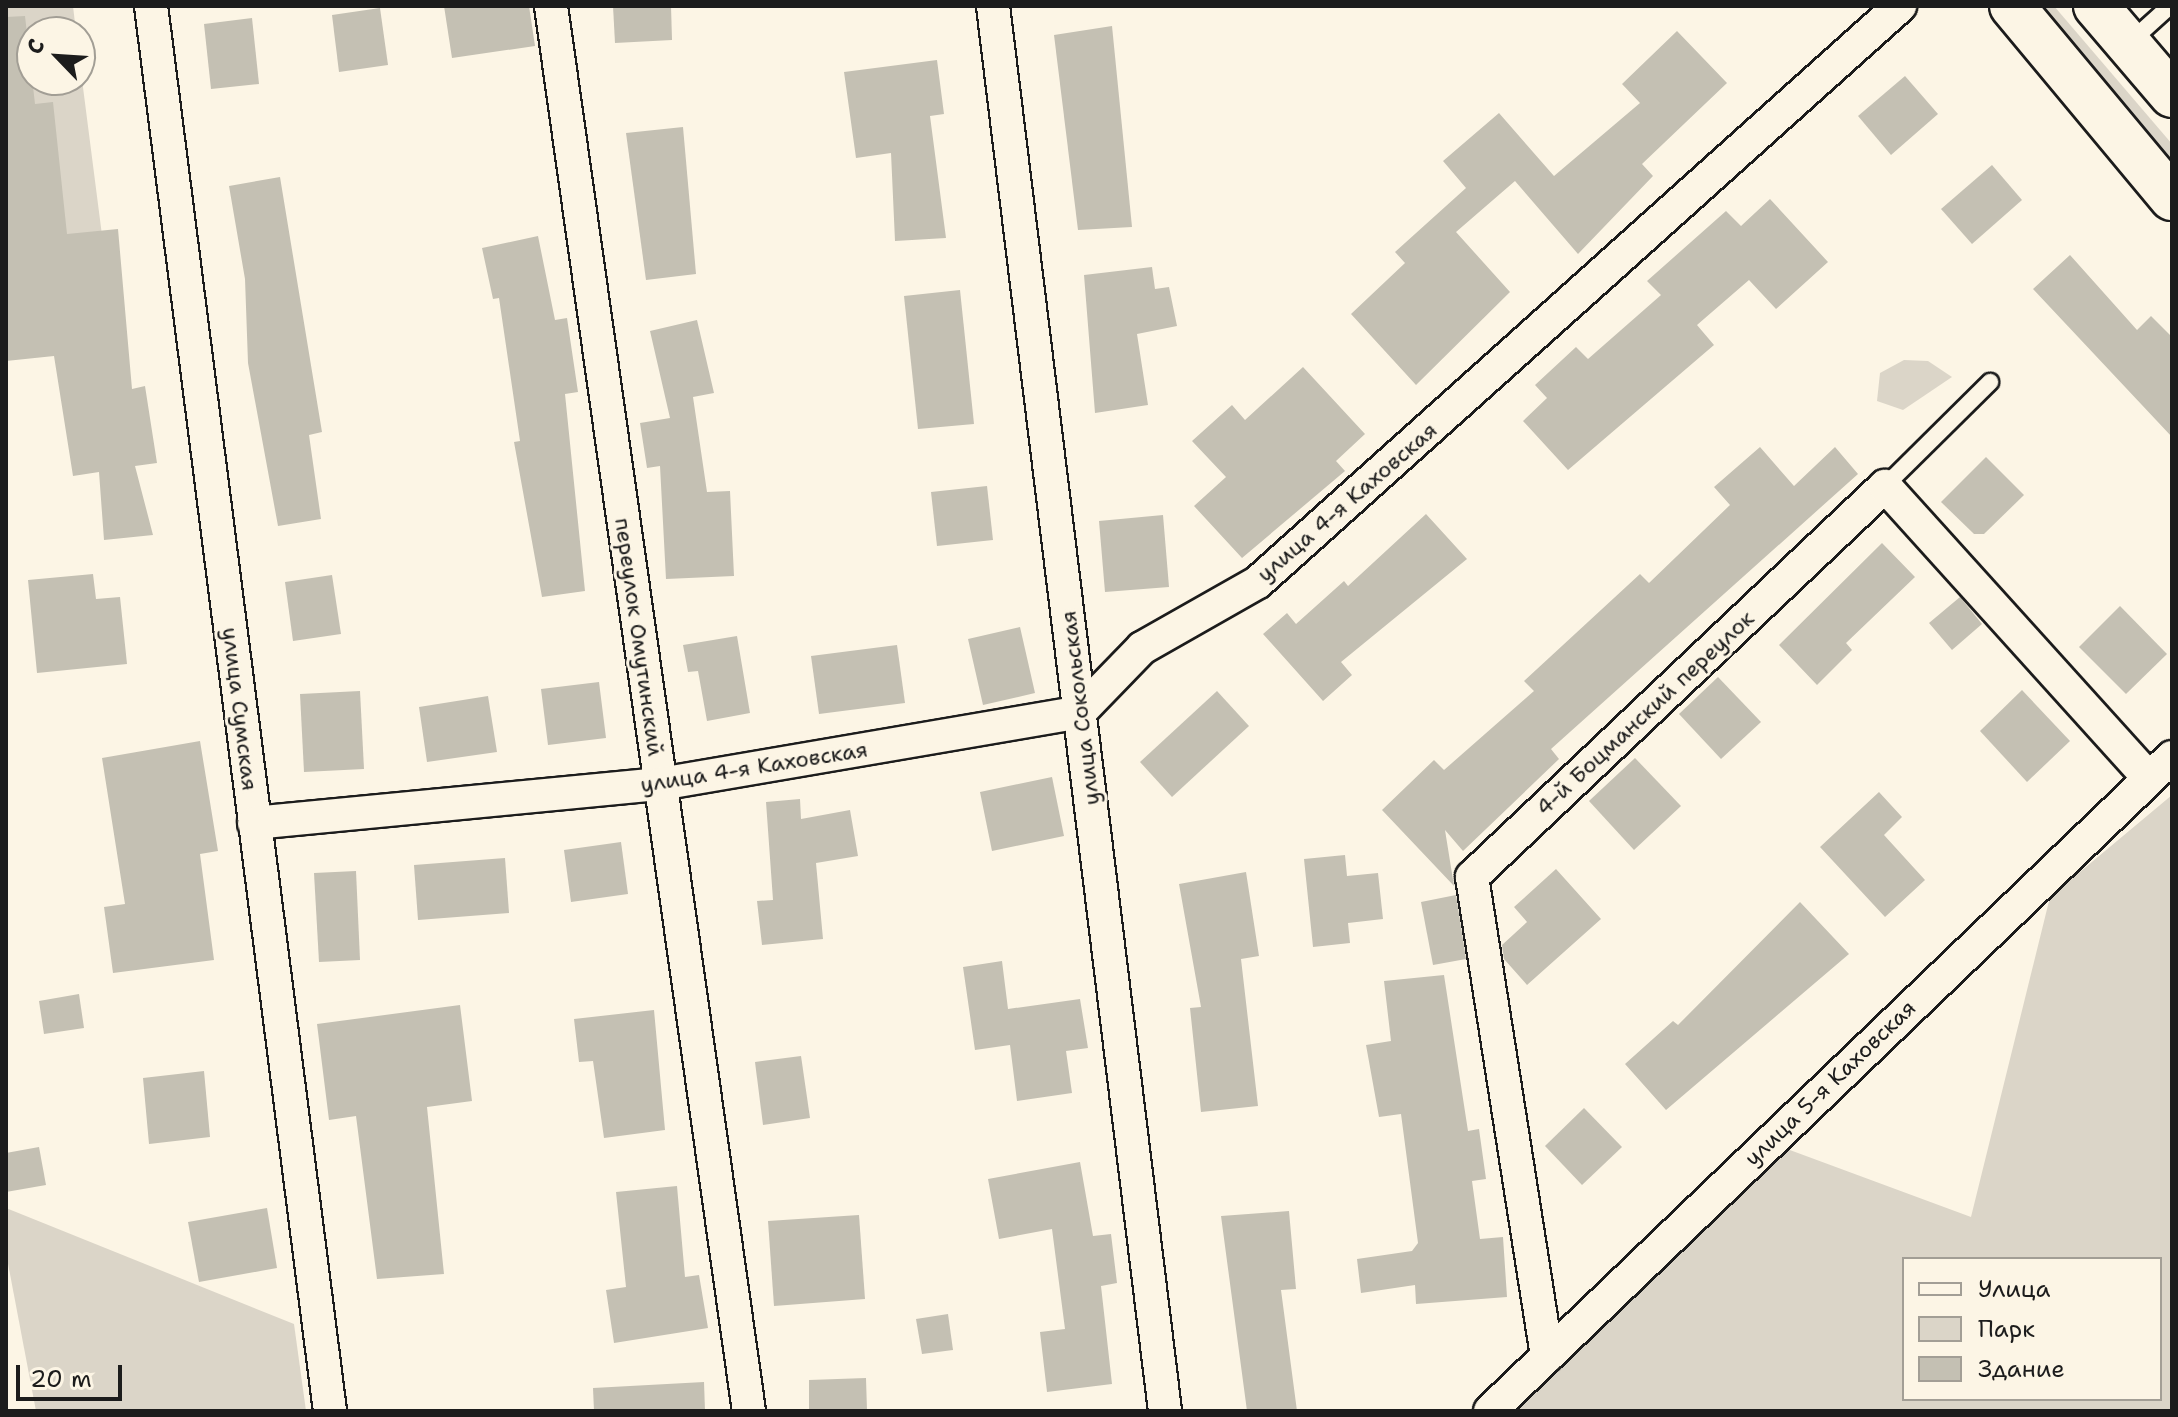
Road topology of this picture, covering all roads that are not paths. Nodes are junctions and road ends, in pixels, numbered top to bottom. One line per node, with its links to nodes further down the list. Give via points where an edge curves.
1 (151, 6): 16 (street, улица Сумская)
2 (551, 6): 15 (street, переулок Омутинский)
3 (993, 6): 13 (street, улица Сокольская)
4 (1900, 6): 13 (street, улица 4-я Каховская, via 1258,582 1142,648)
5 (2012, 6): 10 (main road)
6 (2096, 6): 8 (main road)
7 (2170, 6): 8 (lane)
8 (2128, 44): 9 (main road)
9 (2172, 95)
10 (2172, 198)
11 (1990, 382): 12 (lane)
12 (1885, 486): 14 (street); 17 (street, 4-й Боцманский переулок, via 1472,877)
13 (1080, 712): 15 (street, улица 4-я Каховская); 20 (street, улица Сокольская)
14 (2160, 767): 17 (street, улица 5-я Каховская)
15 (660, 784): 16 (street, улица 4-я Каховская); 19 (street, переулок Омутинский)
16 (254, 823): 18 (street, улица Сумская)
17 (1547, 1356): 21 (street, улица 5-я Каховская)
18 (330, 1411)
19 (749, 1411)
20 (1165, 1411)
21 (1490, 1411)

